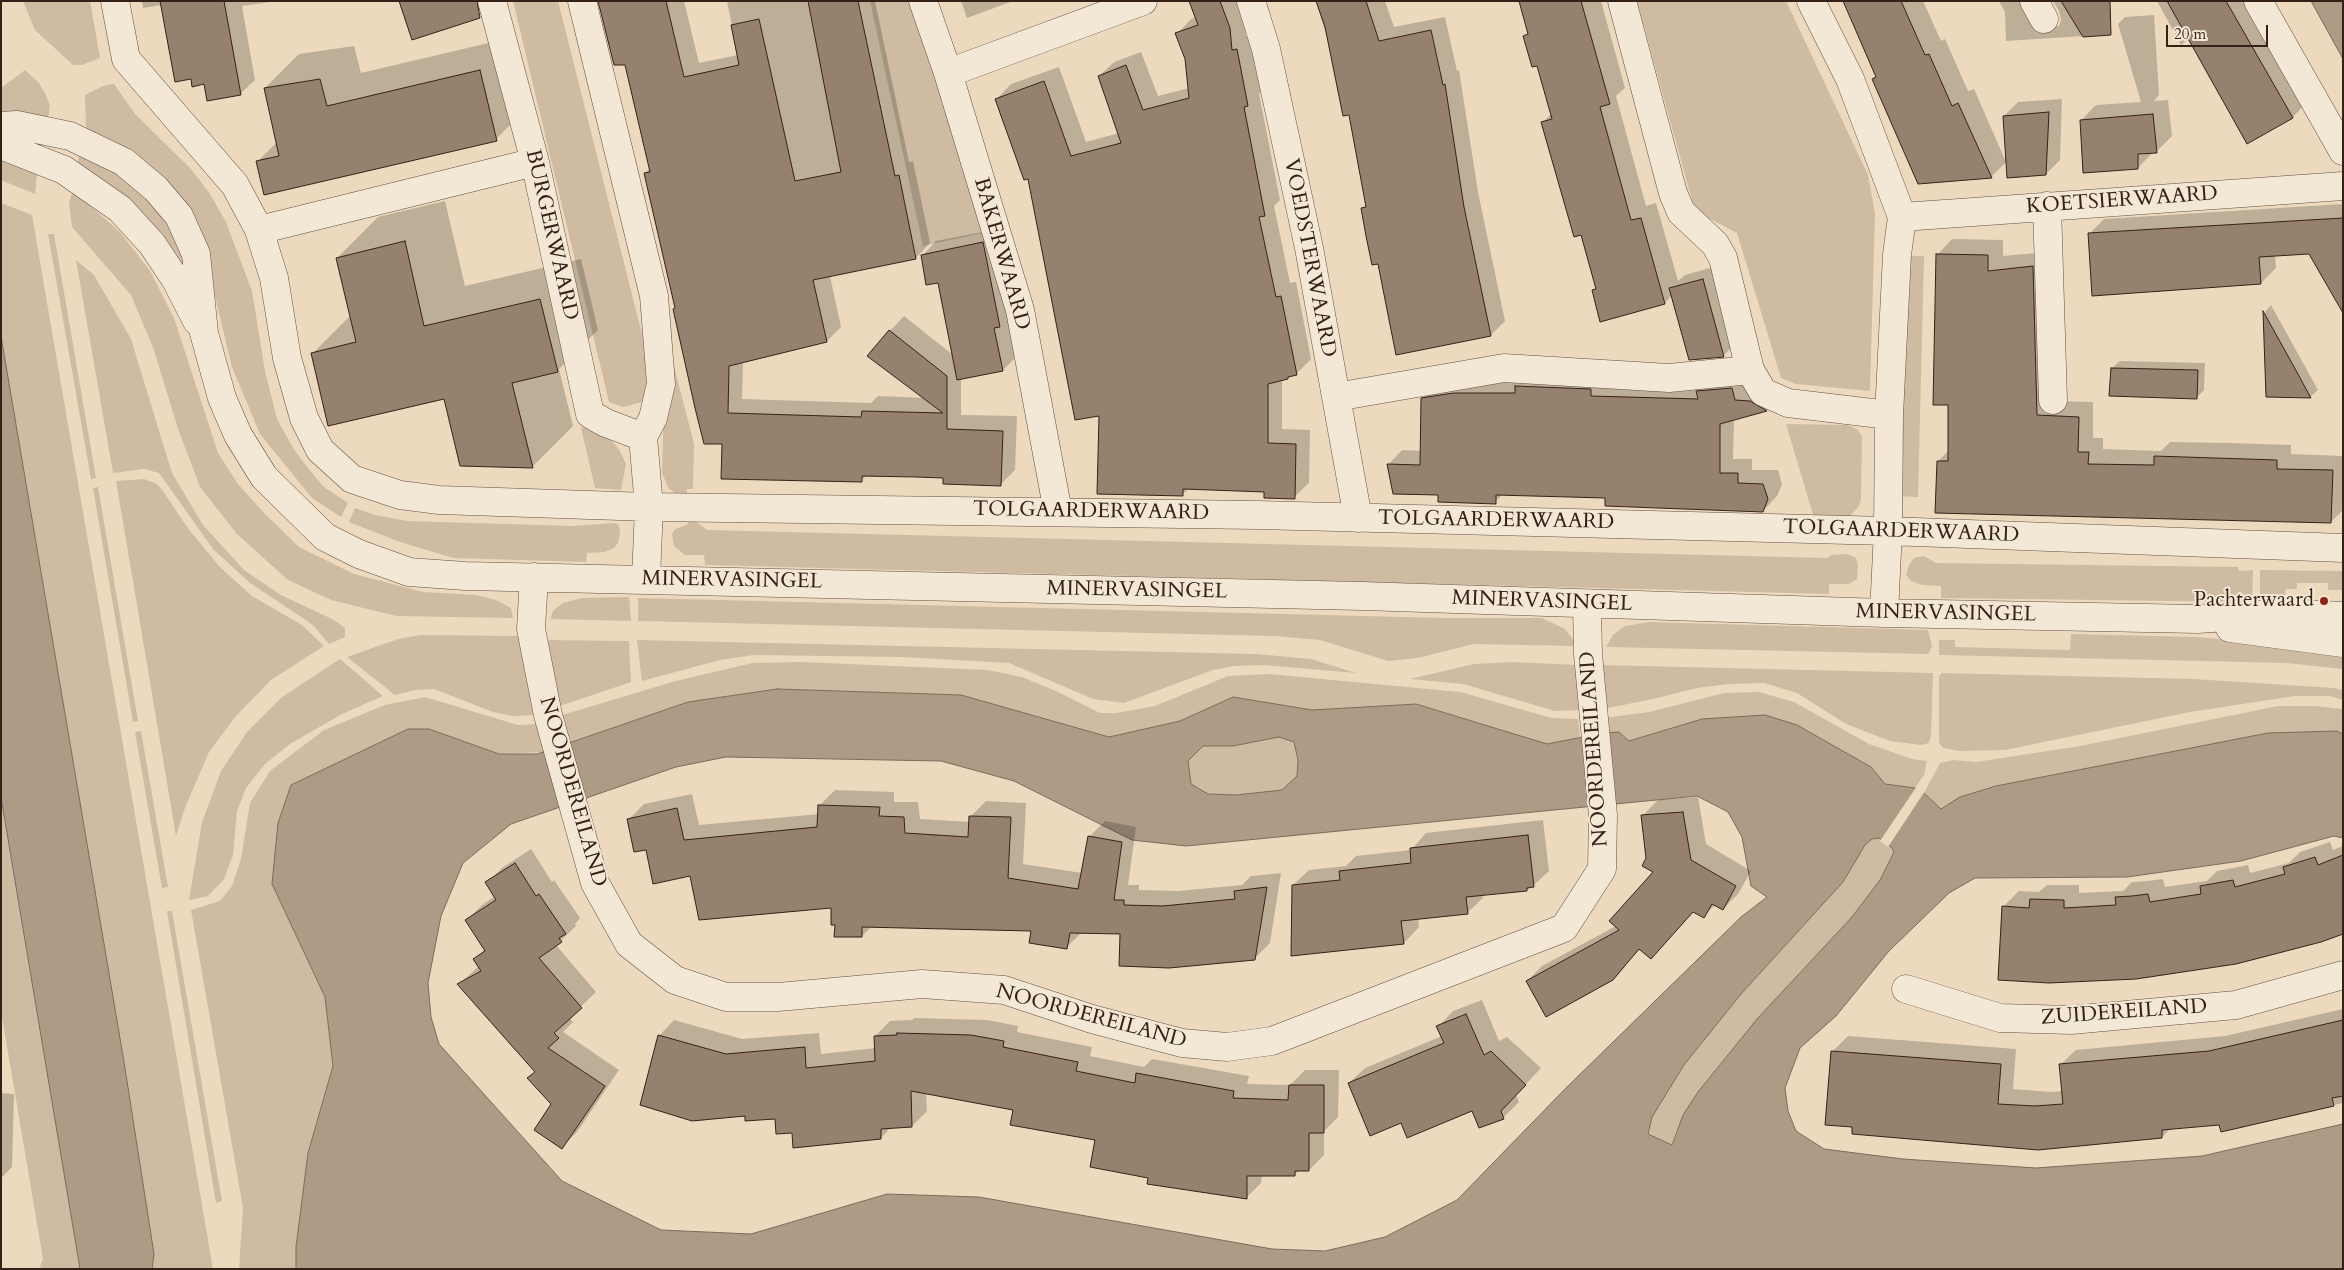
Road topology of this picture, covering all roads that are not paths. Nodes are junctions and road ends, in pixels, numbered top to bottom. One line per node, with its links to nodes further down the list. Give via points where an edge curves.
1 (114, 1): 18 (street, TOLGAARDERWAARD, via 126,59 236,185)
2 (492, 1): 14 (street, BURGERWAARD)
3 (582, 1): 24 (street, via 654,296 661,384 653,418)
4 (923, 1): 10 (street, BAKERWAARD)
5 (1143, 1): 10 (street)
6 (1251, 1): 21 (street, VOEDSTERWAARD, via 1266,49)
7 (1622, 1): 20 (street, via 1673,192 1681,212 1715,244 1723,258)
8 (1811, 1): 17 (street, via 1850,79)
9 (2258, 1): 13 (street)
10 (948, 74): 26 (street, BAKERWAARD, via 1020,310)
11 (1, 126): 19 (street, MINERVASINGEL, via 26,126 70,136 124,162 156,190 179,216 196,254)
12 (1, 145): 19 (street, MINERVASINGEL, via 64,170 120,209 152,244 176,280)
13 (2343, 151)
14 (535, 162): 18 (street); 24 (street, BURGERWAARD, via 590,414)
15 (2343, 186): 16 (street, KOETSIERWAARD)
16 (2047, 206): 17 (street, KOETSIERWAARD); 22 (street)
17 (1902, 216): 23 (street)
18 (259, 230): 25 (street, TOLGAARDERWAARD, via 274,278 287,358 304,418 320,450 352,479 400,495 439,500)
19 (204, 333): 30 (street, MINERVASINGEL, via 222,398 238,435 264,477 325,536 359,554 409,572)
20 (1750, 370): 21 (street, via 1669,378 1504,368); 23 (street, via 1763,392 1788,403)
21 (1336, 397): 27 (street, VOEDSTERWAARD)
22 (2053, 400)
23 (1889, 415): 28 (street)
24 (643, 437): 25 (street)
25 (649, 507): 26 (street, TOLGAARDERWAARD); 31 (street)
26 (1058, 512): 27 (street, TOLGAARDERWAARD)
27 (1358, 518): 28 (street, TOLGAARDERWAARD)
28 (1888, 531): 29 (street, TOLGAARDERWAARD); 33 (street)
29 (2343, 548)
30 (534, 577): 31 (street, MINERVASINGEL); 32 (street, NOORDEREILAND, via 531,629 553,734 595,883 629,944 675,980 726,997 778,997 922,984 1004,990 1182,1044 1227,1047 1272,1041 1564,928 1602,868 1603,815 1588,654)
31 (646, 579): 32 (street, MINERVASINGEL)
32 (1588, 604): 33 (street, MINERVASINGEL)
33 (1884, 613): 35 (street, MINERVASINGEL)
34 (2343, 616): 35 (street, MINERVASINGEL, via 2281,613)
35 (2198, 619): 36 (street, MINERVASINGEL, via 2228,628)
36 (2343, 643)
37 (2343, 975): 38 (street, ZUIDEREILAND, via 2236,1005 2071,1020 2000,1018)
38 (1906, 989)

